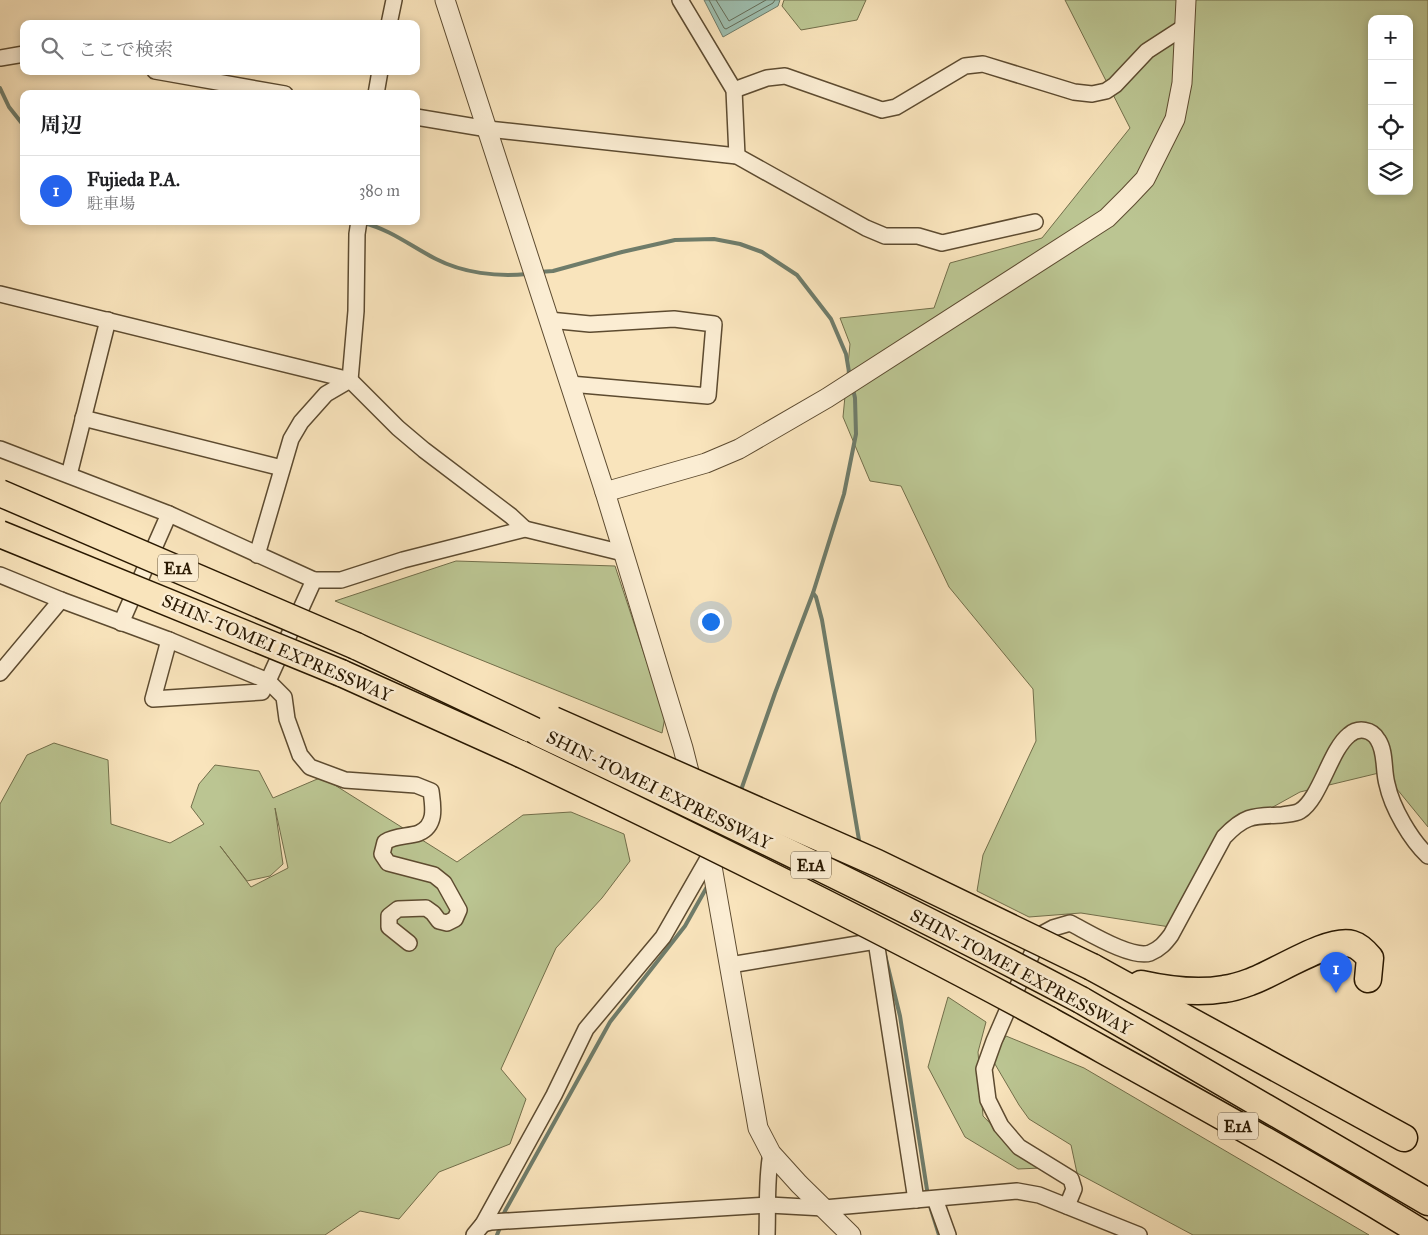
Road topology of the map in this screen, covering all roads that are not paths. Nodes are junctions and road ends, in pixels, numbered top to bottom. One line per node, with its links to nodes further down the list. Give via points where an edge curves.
1 (394, 0): 5 (street)
2 (445, 0): 15 (street)
3 (680, 0): 13 (street)
4 (1186, 0): 6 (street)
5 (390, 20)
6 (1184, 27): 13 (street, via 1147,52 1116,84 1106,91 1092,94 1074,92 984,64 965,66 896,107 882,110 786,76 767,78); 28 (street, via 1182,83 1175,119 1145,178 1107,218 827,398 739,449 706,463)
7 (20, 55): 8 (street)
8 (3, 58)
9 (178, 75): 11 (street)
10 (379, 75): 12 (street)
11 (262, 90)
12 (377, 90)
13 (734, 90): 16 (street)
14 (420, 118): 15 (street)
15 (488, 129): 16 (street); 21 (street)
16 (737, 156): 17 (street, via 885,236 918,236 942,244)
17 (1035, 222)
18 (358, 225): 22 (street)
19 (0, 294): 20 (street)
20 (108, 320): 22 (street); 24 (street)
21 (549, 320): 23 (street); 23 (street, via 590,324 674,319 714,324 708,396)
22 (350, 380): 26 (street, via 326,394 301,422 290,439); 31 (street, via 398,428)
23 (570, 384): 28 (street)
24 (84, 418): 26 (street); 27 (street)
25 (0, 450): 27 (street)
26 (282, 468): 34 (street)
27 (69, 474): 30 (street)
28 (605, 492): 33 (street)
29 (0, 493): 42 (highway, SHIN-TOMEI EXPRESSWAY / E1A, bridge, via 356,646 450,690)
30 (169, 514): 34 (street); 38 (street)
31 (525, 529): 33 (street); 36 (street, via 403,560 341,580)
32 (2, 535): 62 (highway, SHIN-TOMEI EXPRESSWAY / E1A, bridge, via 341,673 521,754 797,889 1049,1020)
33 (623, 554): 43 (street, via 683,748)
34 (258, 555): 36 (street)
35 (0, 575): 37 (street)
36 (314, 580): 41 (street)
37 (61, 600): 38 (street); 40 (street)
38 (121, 623): 39 (street)
39 (169, 640): 41 (street); 41 (street, via 153,699 262,692)
40 (0, 674)
41 (268, 681): 45 (street, via 284,696 287,719 300,755 310,767 346,780 416,785 431,791 434,811 430,824 420,833 385,842 382,854 388,863 434,875 444,883 459,910 455,919 447,923 439,921 426,908 398,909 389,916 389,927)
42 (544, 725): 47 (highway, bridge, via 877,863); 53 (highway, SHIN-TOMEI EXPRESSWAY / E1A, bridge, via 1081,1000)
43 (710, 855): 46 (street); 57 (street, via 664,937 586,1029)
44 (1428, 856): 55 (street, via 1408,832 1389,794 1378,738 1367,730 1357,730 1348,735 1310,801 1300,812 1247,818 1224,837 1172,935 1162,947 1149,953 1135,953 1070,923 1040,935 984,1069 988,1100 1001,1126 1019,1147 1071,1179 1074,1189)
45 (409, 943)
46 (730, 965): 50 (street, via 758,1128); 52 (street, via 876,941)
47 (1103, 972): 48 (highway, via 1165,990 1201,992 1250,982 1335,943 1351,944 1370,958); 49 (highway)
48 (1368, 979)
49 (1404, 1138)
50 (771, 1153): 54 (street, via 767,1174); 56 (street)
51 (935, 1199): 52 (street); 55 (street, via 1017,1191 1039,1194); 60 (street)
52 (916, 1200): 56 (street)
53 (1428, 1202)
54 (768, 1205): 56 (street); 57 (street, via 511,1221); 58 (street)
55 (1067, 1206): 61 (street)
56 (824, 1208): 59 (street)
57 (483, 1227)
58 (767, 1235)
59 (851, 1235)
60 (948, 1235)
61 (1138, 1235)
62 (1425, 1235)

